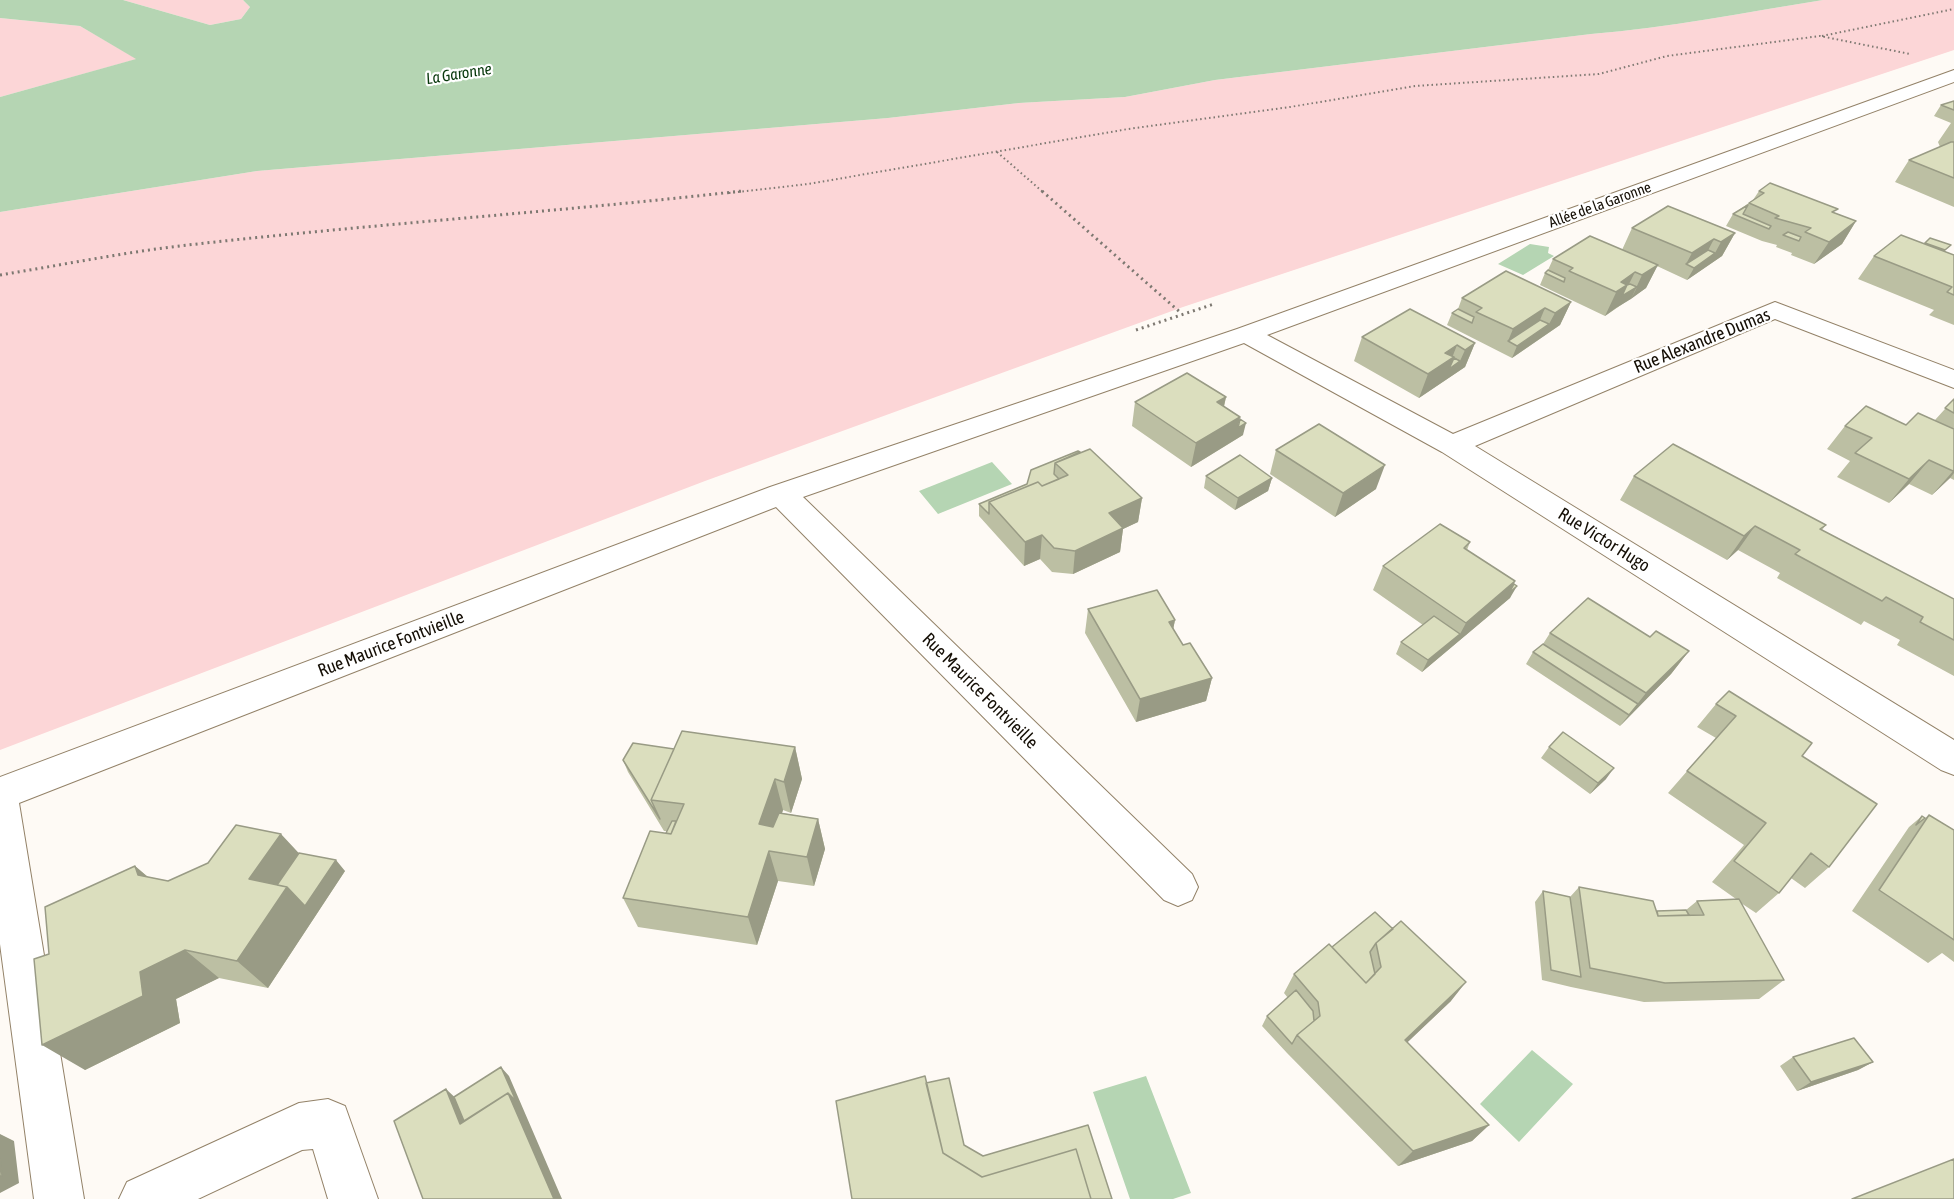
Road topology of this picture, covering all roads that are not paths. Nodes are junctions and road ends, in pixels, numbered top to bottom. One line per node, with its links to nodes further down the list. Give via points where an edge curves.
1 (1954, 76): 2 (street, Allée de la Garonne)
2 (1246, 334): 4 (street, Rue Victor Hugo); 5 (street, Rue Maurice Fontvieille)
3 (1954, 380): 4 (street, Rue Alexandre Dumas, via 1775,310)
4 (1452, 445): 6 (street, Rue Victor Hugo)
5 (781, 494): 7 (street, Rue Maurice Fontvieille); 9 (street, Rue Maurice Fontvieille)
6 (1954, 759)
7 (0, 794)
8 (0, 802): 10 (street)
9 (1178, 887)
10 (58, 1199)
11 (144, 1199): 12 (street, via 299,1127 328,1123)
12 (353, 1199)

